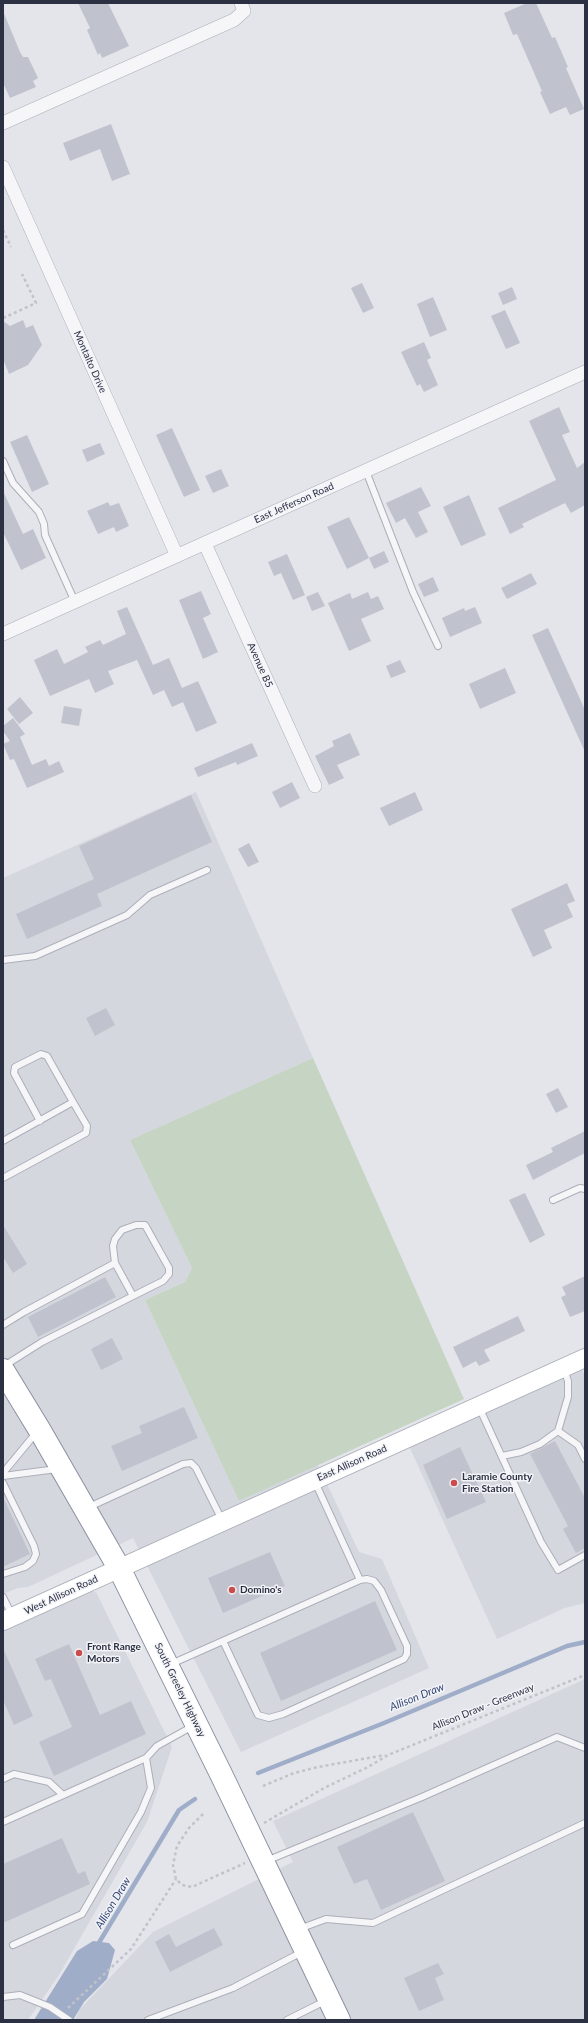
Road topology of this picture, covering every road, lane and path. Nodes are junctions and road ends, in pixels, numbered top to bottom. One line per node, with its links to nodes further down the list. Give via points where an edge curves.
1 (241, 3): 2 (street, via 244,11 234,20)
2 (3, 123)
3 (3, 167): 12 (street, Montalto Drive)
4 (3, 230): 5 (path)
5 (11, 247)
6 (22, 274): 7 (path, via 36,303)
7 (3, 318)
8 (585, 372): 10 (street, East Jefferson Road)
9 (3, 461): 13 (lane, via 13,483 39,512 45,535)
10 (366, 471): 11 (street, East Jefferson Road); 15 (lane, via 413,592)
11 (204, 544): 12 (street, East Jefferson Road); 16 (street, Avenue B5)
12 (177, 556): 13 (street, East Jefferson Road)
13 (75, 602): 14 (street, East Jefferson Road)
14 (3, 634)
15 (438, 646)
16 (315, 786)
17 (207, 870): 18 (lane, via 150,896 127,915 35,956)
18 (3, 960)
19 (73, 1102): 20 (lane); 20 (lane, via 47,1056 41,1054 15,1067 14,1073); 22 (lane, via 88,1126 86,1133)
20 (40, 1121): 21 (lane)
21 (3, 1141)
22 (3, 1178)
23 (585, 1189): 24 (lane, via 580,1188)
24 (553, 1200)
25 (115, 1263): 26 (lane); 26 (lane, via 113,1246 122,1230 145,1225 170,1274 163,1281); 27 (lane)
26 (133, 1296): 29 (lane, via 42,1342)
27 (3, 1325)
28 (585, 1358): 30 (street, East Allison Road)
29 (3, 1367)
30 (563, 1368): 32 (street, East Allison Road); 34 (lane, via 568,1381 568,1397)
31 (3, 1370): 33 (highway, South Greeley Highway)
32 (478, 1406): 35 (lane); 40 (street, East Allison Road)
33 (39, 1428): 37 (highway, South Greeley Highway); 38 (lane)
34 (558, 1431): 35 (lane, via 540,1444); 36 (lane, via 578,1446)
35 (502, 1456): 44 (lane, via 541,1542 558,1570)
36 (585, 1458)
37 (62, 1468): 39 (lane); 42 (highway, South Greeley Highway)
38 (3, 1473)
39 (3, 1476)
40 (314, 1480): 43 (street, East Allison Road); 47 (lane)
41 (3, 1483): 46 (lane, via 36,1554 33,1561 25,1567)
42 (86, 1509): 43 (lane, via 183,1464 191,1463 196,1468); 45 (highway, South Greeley Highway)
43 (223, 1522): 45 (street, East Allison Road)
44 (585, 1555)
45 (119, 1568): 49 (street, West Allison Road); 51 (highway, South Greeley Highway)
46 (3, 1574)
47 (360, 1580): 50 (lane); 50 (lane, via 374,1581 381,1590 407,1646 404,1660 269,1718 258,1715)
48 (3, 1596): 49 (lane)
49 (8, 1619)
50 (223, 1641): 51 (lane)
51 (167, 1666): 53 (highway, South Greeley Highway)
52 (585, 1675): 55 (path, Allison Draw - Greenway)
53 (196, 1724): 56 (lane, via 157,1746); 63 (highway, South Greeley Highway)
54 (585, 1748): 64 (lane, via 557,1737 422,1797)
55 (388, 1755): 58 (path, Allison Draw - Greenway, via 318,1767 294,1773); 63 (path, Allison Draw - Greenway)
56 (146, 1758): 59 (lane); 67 (lane, via 151,1788 141,1812 82,1914)
57 (3, 1779): 59 (lane, via 14,1774 50,1782)
58 (263, 1786)
59 (63, 1795): 61 (lane)
60 (203, 1814): 65 (path, via 189,1828 177,1846 174,1865)
61 (3, 1822)
62 (585, 1823): 66 (lane, via 372,1923 326,1919)
63 (248, 1832): 64 (highway, South Greeley Highway)
64 (262, 1859): 65 (path, via 192,1887 182,1886); 66 (highway, South Greeley Highway)
65 (176, 1879): 71 (path, via 130,1949 76,2000)
66 (296, 1931): 68 (highway, South Greeley Highway)
67 (12, 1945)
68 (306, 1950): 70 (highway, South Greeley Highway); 72 (lane, via 233,1988)
69 (3, 1997): 71 (lane, via 20,1995 50,2007)
70 (329, 1999): 73 (lane); 74 (highway, South Greeley Highway)
71 (66, 2018)
72 (148, 2020)
73 (287, 2020)
74 (339, 2020)

